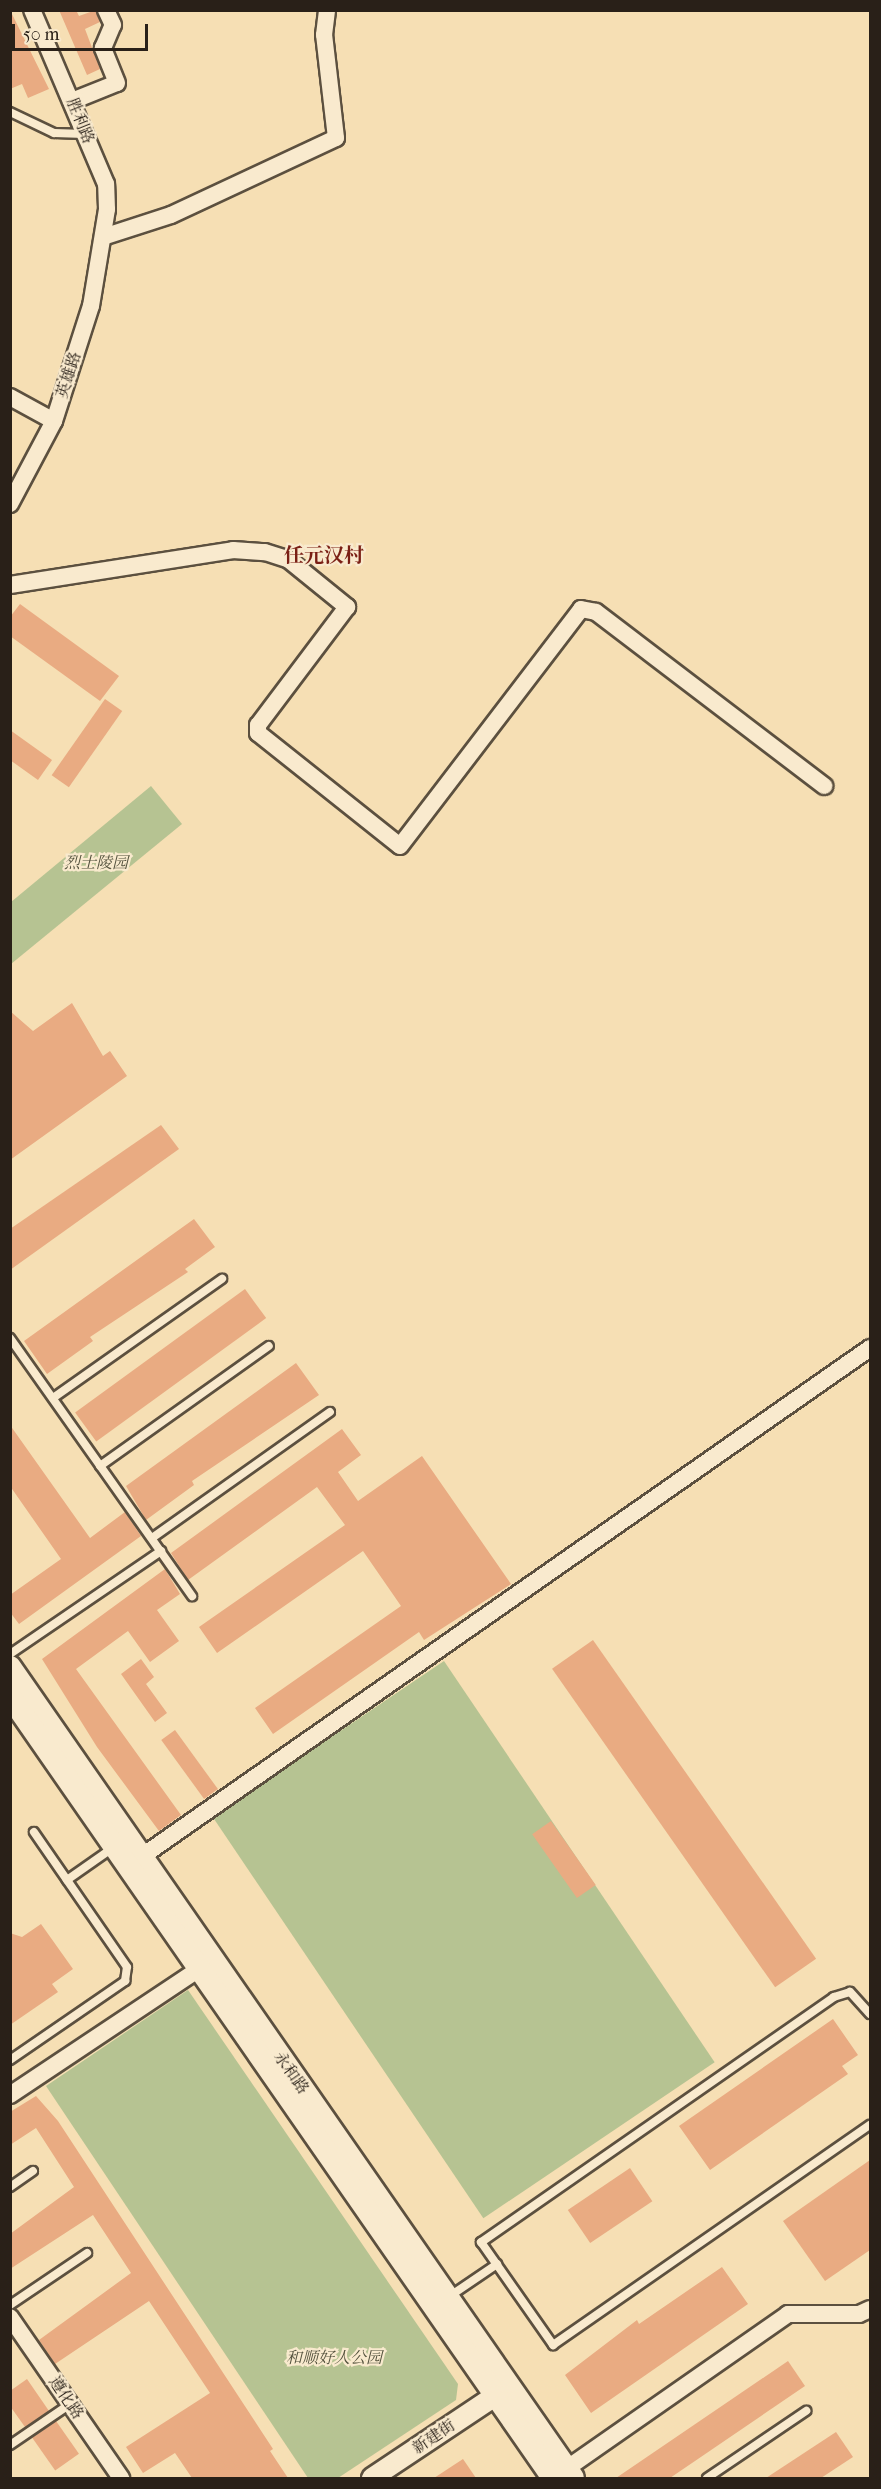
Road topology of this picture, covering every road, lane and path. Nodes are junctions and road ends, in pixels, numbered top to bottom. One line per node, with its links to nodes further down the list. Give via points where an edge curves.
1 (32, 10): 4 (street, 胜利路)
2 (106, 10): 4 (street, via 113,26 103,48 117,83)
3 (327, 10): 7 (street, via 324,35 336,138 171,215)
4 (72, 101): 6 (street, 胜利路)
5 (10, 112): 6 (lane, via 54,133)
6 (85, 134): 7 (street, 胜利路, via 106,184)
7 (103, 237): 9 (street, 英雄路, via 91,306)
8 (10, 397): 9 (street)
9 (54, 421): 10 (street, 英雄路)
10 (10, 504)
11 (10, 585): 12 (street, via 233,550 265,552 289,560 347,607 258,725 258,733 400,846 581,609 605,618)
12 (824, 786)
13 (222, 1279): 17 (lane)
14 (10, 1338): 17 (lane)
15 (269, 1346): 19 (lane)
16 (870, 1348): 28 (street)
17 (53, 1398): 19 (lane)
18 (330, 1412): 20 (lane)
19 (100, 1466): 20 (lane)
20 (152, 1539): 21 (lane)
21 (160, 1551): 22 (lane); 23 (lane)
22 (192, 1596)
23 (10, 1654)
24 (10, 1667): 28 (main road, 永和路)
25 (10, 1696): 27 (main road, 永和路)
26 (34, 1832): 29 (lane)
27 (114, 1846): 29 (lane); 30 (main road, 永和路)
28 (141, 1857): 39 (main road, 永和路)
29 (67, 1880): 32 (lane, via 127,1967 125,1982)
30 (199, 1969): 33 (street); 43 (main road, 永和路)
31 (870, 2014): 38 (lane, via 850,1992 834,1997 481,2242)
32 (10, 2060)
33 (10, 2095)
34 (870, 2125): 38 (lane, via 553,2345)
35 (33, 2171): 36 (lane)
36 (10, 2187)
37 (87, 2253): 40 (lane)
38 (496, 2264): 39 (lane)
39 (446, 2299): 47 (main road, 永和路)
40 (10, 2305)
41 (870, 2309): 47 (street, via 859,2314 788,2314)
42 (10, 2317): 44 (street, 遵化路)
43 (495, 2396): 47 (main road, 永和路); 49 (street, 新建街)
44 (70, 2404): 46 (lane); 48 (street, 遵化路)
45 (806, 2411): 50 (lane)
46 (10, 2445)
47 (564, 2475)
48 (121, 2478)
49 (372, 2478)
50 (707, 2478)

